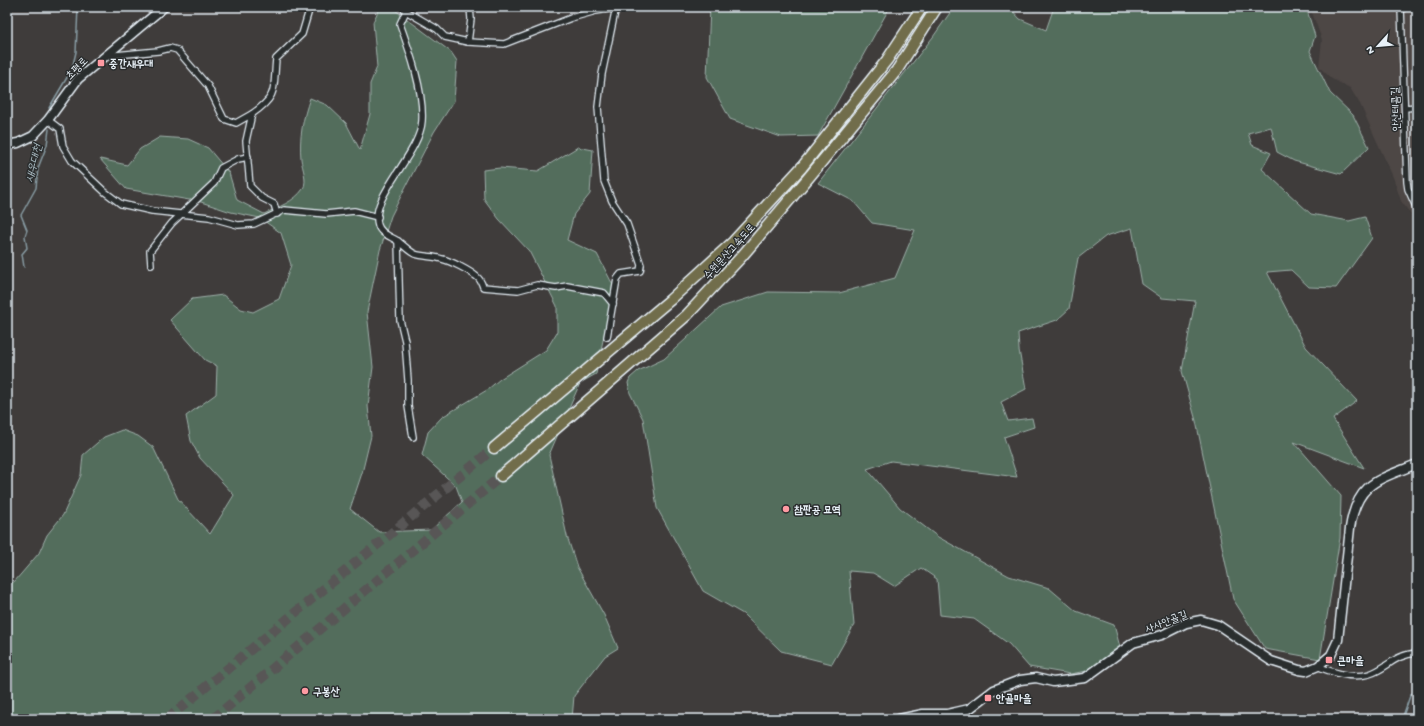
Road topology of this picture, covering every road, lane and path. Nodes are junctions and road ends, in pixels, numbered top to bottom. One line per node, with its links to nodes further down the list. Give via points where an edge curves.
1 (164, 7): 10 (street, 초평로)
2 (310, 7): 13 (street, via 302,34 276,59 274,91 267,103)
3 (470, 7): 9 (street)
4 (922, 7): 26 (highway, 수원문산고속도로, via 887,60 802,167 733,242 670,300)
5 (937, 7): 28 (highway, 수원문산고속도로, via 897,70 742,256 687,315)
6 (1401, 7): 11 (street, 안산테콤길)
7 (616, 8): 9 (street, via 596,10 571,18 504,44); 23 (street, via 598,107 604,181 626,224 641,265 640,271 622,274 617,279)
8 (404, 9): 9 (street, via 437,29 445,37); 20 (street, via 400,24 422,104 422,123 411,151 398,174 384,191)
9 (468, 42)
10 (105, 56): 13 (street, via 170,48 177,50 208,86 224,119 236,123); 14 (street, 초평로, via 78,79)
11 (1404, 108): 12 (street); 17 (street, 안산테콤길, via 1407,182)
12 (1417, 108)
13 (252, 114): 16 (street, via 246,140)
14 (48, 120): 15 (street, 초평로, via 33,136); 18 (street, via 60,129 63,146 72,161 121,204)
15 (7, 145)
16 (248, 157): 18 (street, via 221,168 214,183); 19 (street, via 250,186 262,198 274,204)
17 (1417, 209)
18 (182, 214): 19 (street, via 209,217 238,225 254,224); 22 (street, via 150,251)
19 (277, 214): 20 (street, via 284,210 326,214 354,211)
20 (378, 217): 21 (street, via 381,231)
21 (398, 241): 23 (street, via 414,254 442,259 479,278 483,287 518,290 537,285 556,288 567,286 604,293); 25 (street, via 400,320 405,341 408,406)
22 (151, 265)
23 (613, 304): 24 (street)
24 (607, 337)
25 (413, 438)
26 (494, 448)
27 (1417, 464): 30 (street, via 1368,486 1358,499 1350,528 1338,640 1331,655)
28 (501, 476)
29 (1417, 653): 30 (street, 사사안골길, via 1403,656 1372,674 1363,676 1355,677)
30 (1318, 666): 31 (street, 사사안골길, via 1306,671 1271,661 1218,625 1201,620 1186,623 1162,635 1133,644 1085,678 1053,682 1036,678 1020,680 994,690 970,709)
31 (899, 719)

